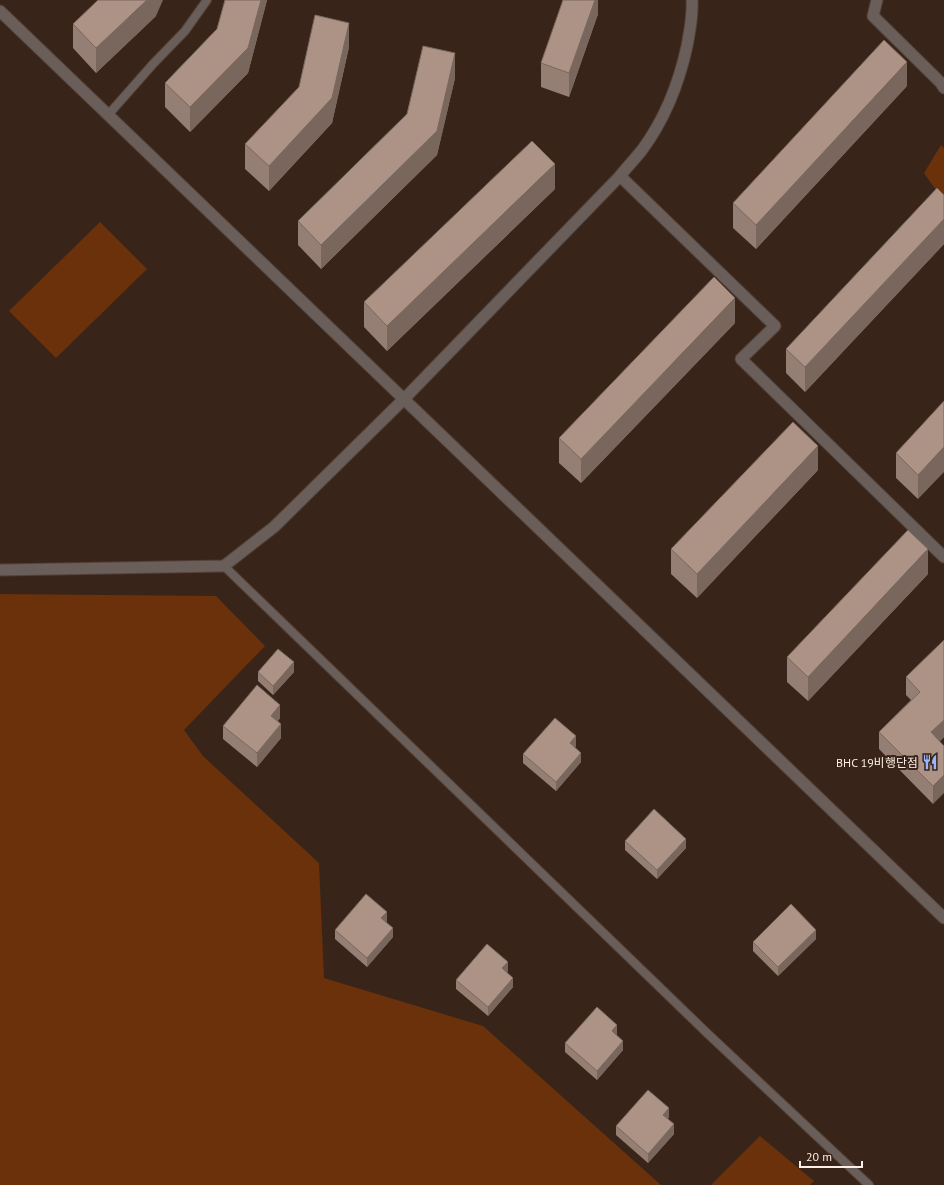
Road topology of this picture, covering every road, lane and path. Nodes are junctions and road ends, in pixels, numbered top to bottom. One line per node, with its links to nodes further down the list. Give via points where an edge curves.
1 (207, 0): 6 (lane, via 185,31)
2 (692, 0): 7 (street, via 693,16 673,96 642,150)
3 (878, 0): 5 (street, via 873,16)
4 (0, 11): 6 (street)
5 (944, 88)
6 (108, 115): 8 (street)
7 (620, 176): 8 (street); 9 (street, via 775,326 741,359)
8 (404, 399): 10 (street, via 274,526); 12 (street)
9 (944, 557)
10 (224, 566): 11 (street); 13 (lane, via 708,1034)
11 (0, 570)
12 (944, 918)
13 (869, 1185)

